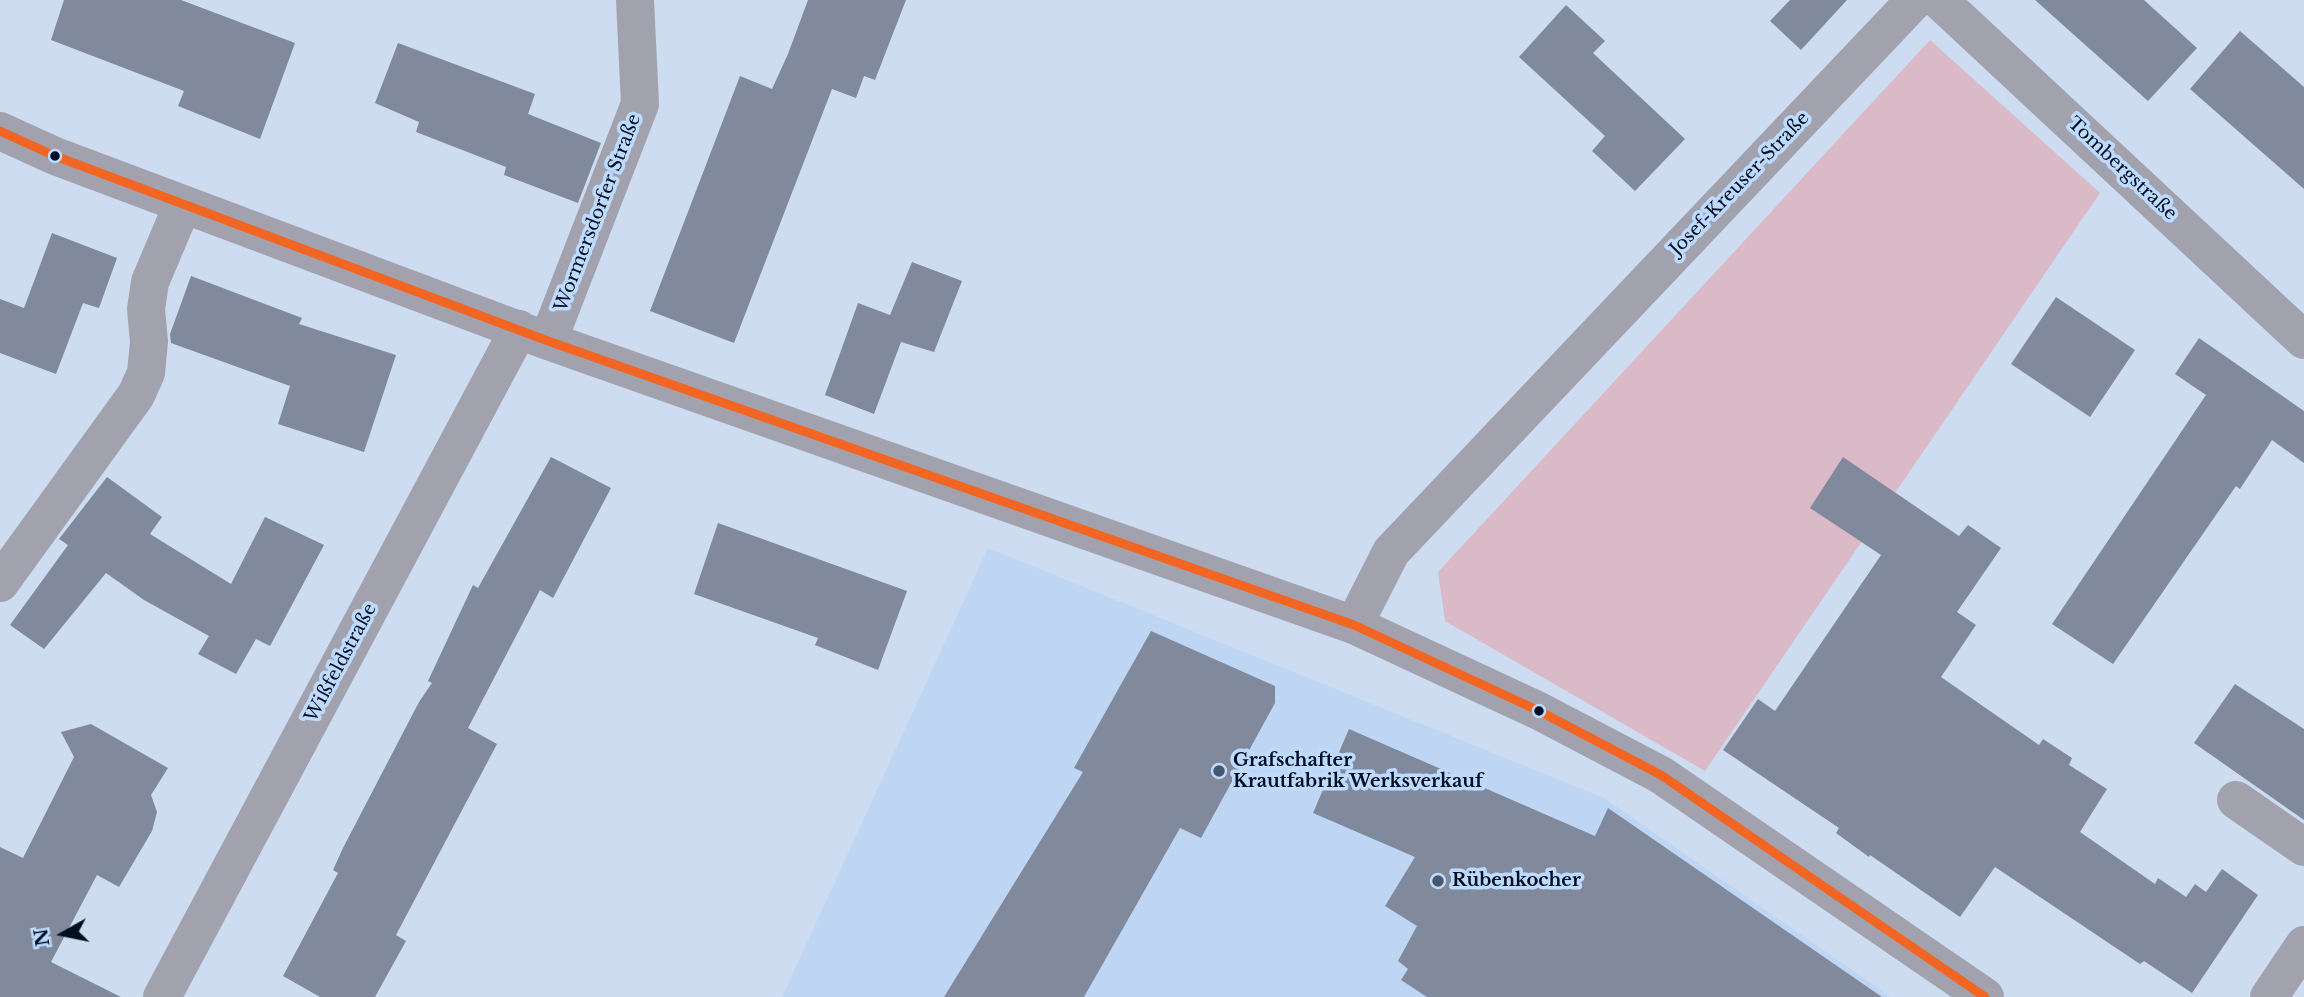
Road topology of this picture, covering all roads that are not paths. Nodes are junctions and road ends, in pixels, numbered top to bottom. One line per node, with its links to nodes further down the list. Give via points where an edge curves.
1 (635, 0): 6 (street, Wormersdorfer Straße, via 640,104)
2 (1915, 0): 9 (street, Josef-Kreuser-Straße, via 1391,552)
3 (1939, 0): 7 (street, Tombergstraße)
4 (0, 131): 5 (street)
5 (183, 204): 6 (street); 8 (street, via 150,282 146,373 136,395)
6 (534, 335): 9 (street); 13 (street, Wißfeldstraße)
7 (2304, 340)
8 (0, 583)
9 (1354, 625): 14 (street, via 1539,711 1661,775)
10 (2236, 800): 11 (street)
11 (2304, 847)
12 (2304, 945): 15 (street)
13 (162, 997)
14 (1984, 997)
15 (2269, 997)

